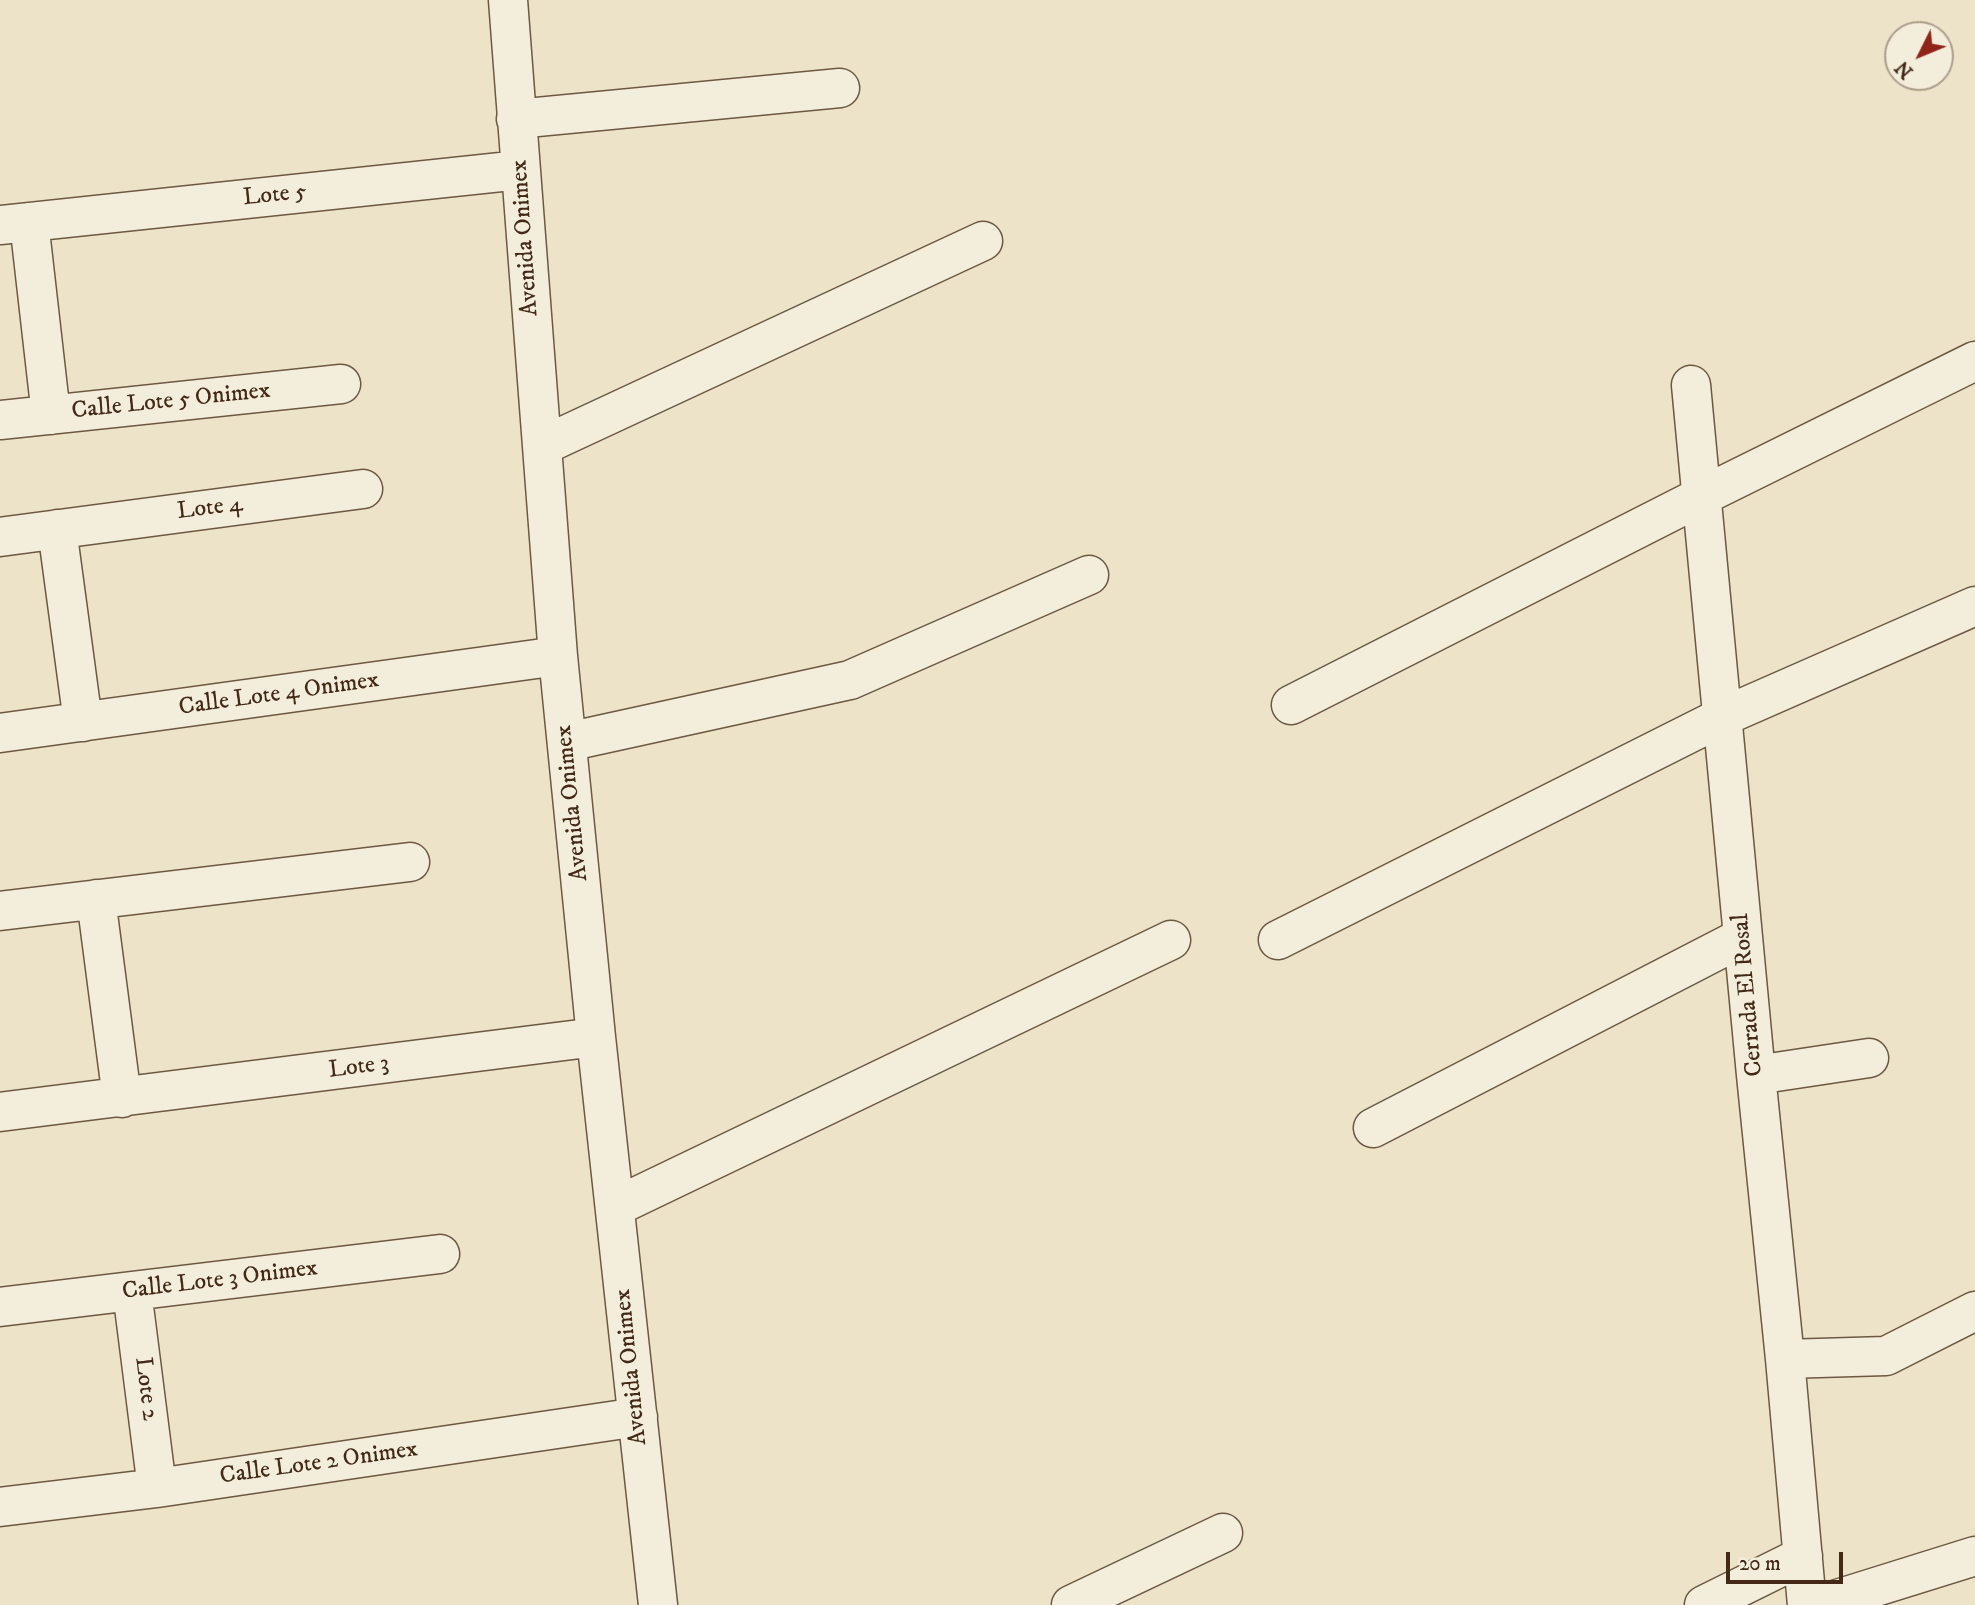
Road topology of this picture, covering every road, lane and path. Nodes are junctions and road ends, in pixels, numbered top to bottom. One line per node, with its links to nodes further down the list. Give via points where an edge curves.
1 (508, 0): 3 (street, Avenida Onimex)
2 (840, 88): 3 (street)
3 (516, 119): 4 (street, Avenida Onimex)
4 (520, 170): 5 (street, Lote 5); 12 (street, Avenida Onimex)
5 (15, 224): 10 (street, Lote 5)
6 (982, 241): 12 (street)
7 (1975, 361): 14 (street)
8 (341, 384): 10 (street, Calle Lote 5 Onimex)
9 (1690, 386): 14 (street, Cerrada El Rosal)
10 (51, 415): 11 (street, Calle Lote 5 Onimex)
11 (0, 420)
12 (542, 446): 19 (street, Avenida Onimex)
13 (363, 489): 15 (street, Lote 4)
14 (1700, 497): 20 (street); 21 (street, Cerrada El Rosal)
15 (57, 529): 16 (street, Lote 4); 22 (street)
16 (0, 537)
17 (1089, 575): 24 (street, via 850,680)
18 (1975, 606): 21 (street)
19 (558, 656): 22 (street, Calle Lote 4 Onimex); 24 (street, Avenida Onimex)
20 (1291, 705)
21 (1722, 717): 28 (street, Cerrada El Rosal); 30 (street)
22 (83, 722): 23 (street, Calle Lote 4 Onimex)
23 (0, 733)
24 (567, 743): 31 (street, Avenida Onimex)
25 (410, 862): 26 (street)
26 (96, 899): 27 (street); 34 (street)
27 (0, 911)
28 (1743, 937): 33 (street, Cerrada El Rosal); 36 (street)
29 (1171, 940): 37 (street)
30 (1278, 940)
31 (596, 1037): 34 (street, Lote 3); 37 (street, Avenida Onimex)
32 (1869, 1058): 33 (street)
33 (1756, 1075): 42 (street, Cerrada El Rosal)
34 (122, 1098): 35 (street, Lote 3)
35 (0, 1112)
36 (1373, 1128)
37 (615, 1207): 43 (street, Avenida Onimex)
38 (440, 1254): 39 (street, Calle Lote 3 Onimex)
39 (132, 1291): 40 (street, Calle Lote 3 Onimex); 44 (street, Lote 2)
40 (0, 1307)
41 (1975, 1311): 42 (street, via 1886,1356)
42 (1785, 1359): 47 (street, Cerrada El Rosal)
43 (638, 1417): 44 (street, Calle Lote 2 Onimex); 49 (street, Avenida Onimex)
44 (157, 1488): 45 (street, Calle Lote 2 Onimex)
45 (0, 1507)
46 (1223, 1533): 50 (street)
47 (1802, 1556): 51 (street); 52 (street, Cerrada El Rosal)
48 (1975, 1556): 53 (street)
49 (658, 1605)
50 (1071, 1605)
51 (1704, 1605)
52 (1807, 1605)
53 (1818, 1605)

